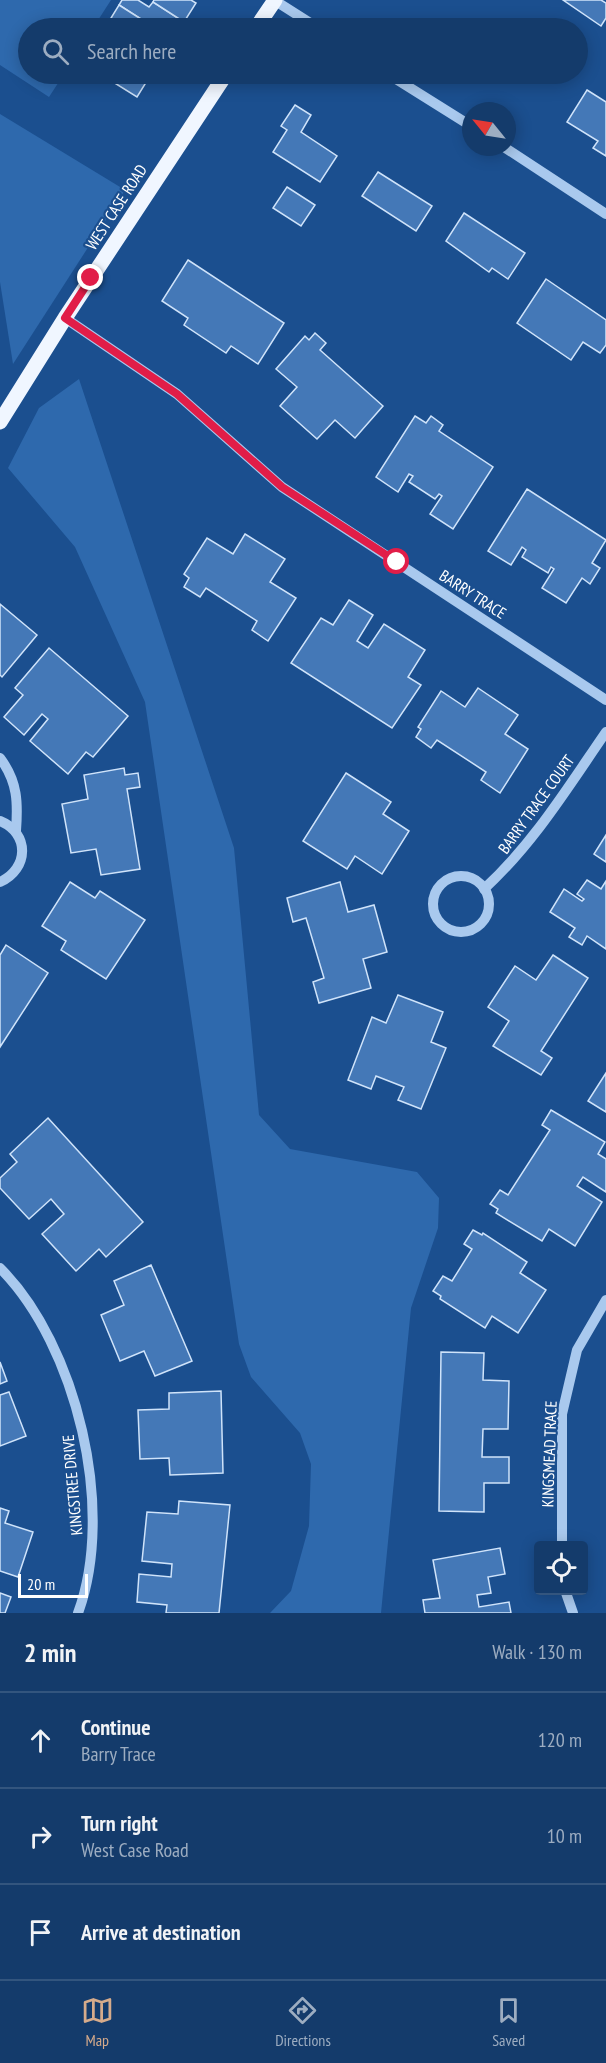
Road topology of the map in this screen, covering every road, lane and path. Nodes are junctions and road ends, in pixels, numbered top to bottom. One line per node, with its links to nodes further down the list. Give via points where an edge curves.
1 (274, 0): 2 (main road); 3 (street)
2 (262, 18)
3 (302, 18)
4 (219, 84): 9 (main road, WEST CASE ROAD)
5 (404, 84): 6 (street)
6 (462, 120)
7 (516, 155): 8 (street)
8 (606, 214)
9 (65, 318): 10 (main road, WEST CASE ROAD); 11 (street, BARRY TRACE, via 177,394 282,487)
10 (0, 422)
11 (606, 700)
12 (606, 732): 17 (street, BARRY TRACE COURT, via 539,830 512,864)
13 (0, 758): 15 (street, via 15,783)
14 (0, 821): 15 (street)
15 (16, 831): 16 (street, via 22,861 10,877)
16 (0, 882)
17 (484, 889): 17 (street, via 465,876 443,883 435,892 433,904 441,925 463,933 483,922 489,911)
18 (0, 1268): 22 (street, KINGSTREE DRIVE, via 22,1290 43,1324 81,1421 89,1476 92,1553)
19 (606, 1300): 20 (street, KINGSMEAD TRACE, via 577,1350 562,1414)
20 (562, 1541)
21 (567, 1595): 23 (street)
22 (78, 1613)
23 (573, 1613)

